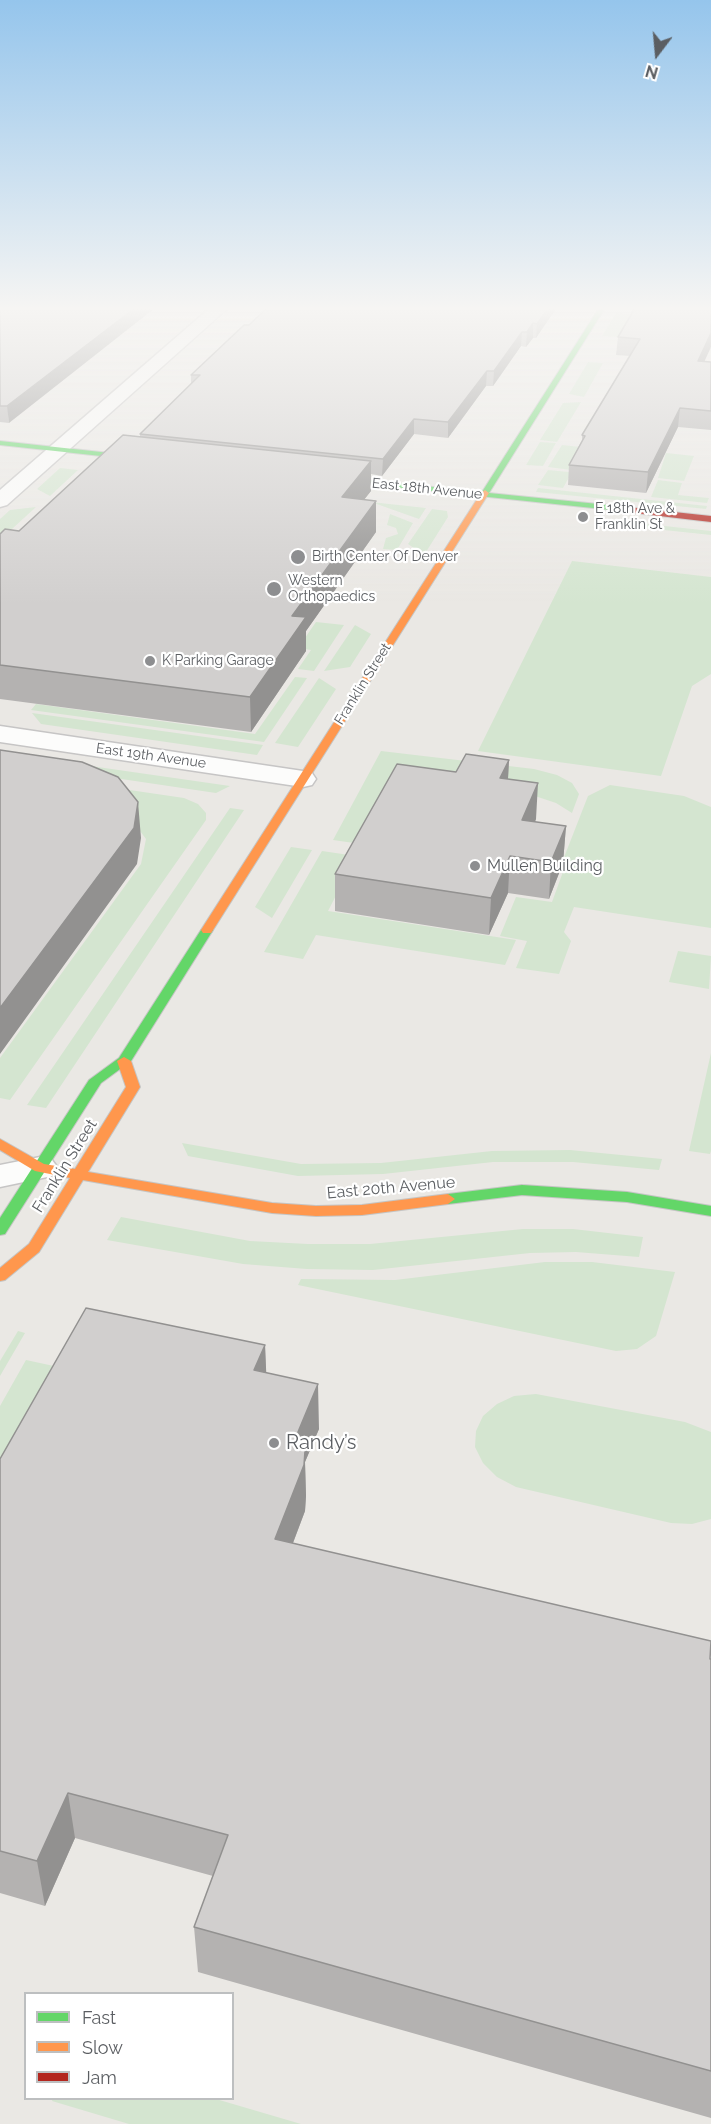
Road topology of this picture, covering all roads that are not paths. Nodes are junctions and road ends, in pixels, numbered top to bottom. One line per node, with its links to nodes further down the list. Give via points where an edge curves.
1 (108, 407): 4 (street)
2 (539, 407): 7 (street, Franklin Street)
3 (0, 443): 4 (street)
4 (60, 449): 5 (street); 8 (street)
5 (156, 460)
6 (312, 476): 7 (street, East 18th Avenue)
7 (483, 494): 9 (street, East 18th Avenue); 11 (street, Franklin Street)
8 (0, 501)
9 (711, 519)
10 (0, 734): 11 (street, East 19th Avenue)
11 (303, 779): 12 (street, Franklin Street)
12 (124, 1061): 14 (street, Franklin Street, via 96,1080); 15 (street, Franklin Street, via 133,1087)
13 (0, 1144): 14 (street)
14 (40, 1168): 15 (street, East 20th Avenue); 16 (street); 18 (street, Franklin Street)
15 (79, 1175): 17 (street, East 20th Avenue, via 219,1200 316,1211 362,1210 522,1190 627,1197); 19 (street, Franklin Street, via 34,1248)
16 (0, 1176)
17 (711, 1211)
18 (0, 1230)
19 (0, 1276)

